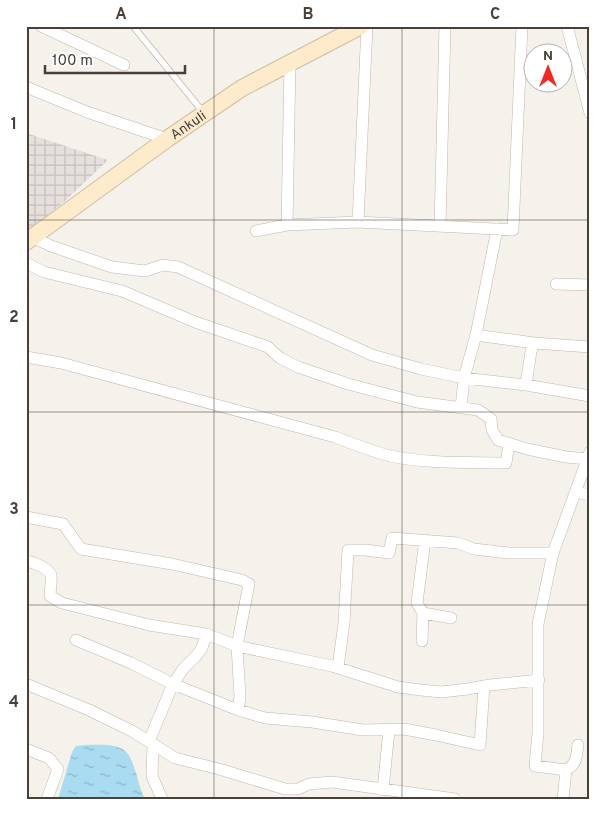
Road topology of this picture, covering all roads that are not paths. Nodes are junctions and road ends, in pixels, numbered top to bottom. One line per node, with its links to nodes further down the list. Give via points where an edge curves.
1 (41, 26): 9 (street)
2 (133, 26): 12 (lane)
3 (361, 26): 8 (main road, Ankuli)
4 (368, 26): 14 (street)
5 (445, 26): 16 (street)
6 (522, 26): 17 (street, via 513,230)
7 (567, 26): 11 (street)
8 (290, 63): 12 (main road, Ankuli, via 242,88); 15 (street)
9 (124, 66)
10 (26, 87): 13 (street)
11 (590, 113)
12 (204, 114): 13 (main road, Ankuli)
13 (167, 140): 19 (main road, Ankuli)
14 (358, 222): 15 (street); 16 (street)
15 (287, 224): 18 (street)
16 (440, 226): 17 (street)
17 (497, 229): 23 (street)
18 (256, 231)
19 (29, 239): 27 (street, via 112,266 145,271 162,265 178,267 372,355 421,370)
20 (26, 263): 30 (street, via 44,272 122,291 195,322 268,347 280,358 348,384 417,402)
21 (556, 284): 22 (street)
22 (590, 285)
23 (476, 335): 24 (street); 27 (street)
24 (534, 343): 25 (street); 28 (street)
25 (590, 347)
26 (26, 357): 31 (street, via 61,363 398,457 506,463)
27 (464, 378): 28 (street); 30 (street)
28 (526, 385): 29 (street)
29 (590, 396)
30 (461, 408): 31 (street, via 478,410 490,419 498,440)
31 (509, 444): 32 (street, via 566,457)
32 (589, 455): 33 (street)
33 (576, 492): 34 (street); 37 (street)
34 (590, 495)
35 (26, 517): 44 (street, via 63,524 81,549 172,564 249,584)
36 (425, 540): 37 (street, via 508,553); 39 (street, via 417,603); 45 (street, via 392,538 389,553 348,550)
37 (553, 553): 46 (street, via 538,624)
38 (26, 561): 41 (street, via 48,570 51,575 50,596 62,604 149,626)
39 (423, 613): 40 (street); 43 (street)
40 (451, 618)
41 (206, 634): 44 (street); 48 (street, via 202,648)
42 (76, 640): 48 (street)
43 (422, 642)
44 (237, 646): 45 (street); 50 (street)
45 (338, 667): 49 (street, via 398,687 421,690 441,692)
46 (539, 680): 49 (street); 55 (street, via 536,766)
47 (26, 684): 52 (street, via 89,710)
48 (173, 684): 50 (street); 52 (street)
49 (484, 686): 51 (street, via 480,745 428,733)
50 (238, 710): 51 (street, via 265,718 363,730)
51 (389, 730): 56 (street)
52 (151, 743): 56 (street, via 175,758 285,789 332,782); 58 (street, via 152,776)
53 (578, 745): 55 (street, via 576,761)
54 (26, 749): 57 (street, via 49,758 58,769)
55 (566, 770): 60 (street)
56 (383, 790): 59 (street)
57 (47, 799)
58 (162, 799)
59 (455, 799)
60 (563, 799)

